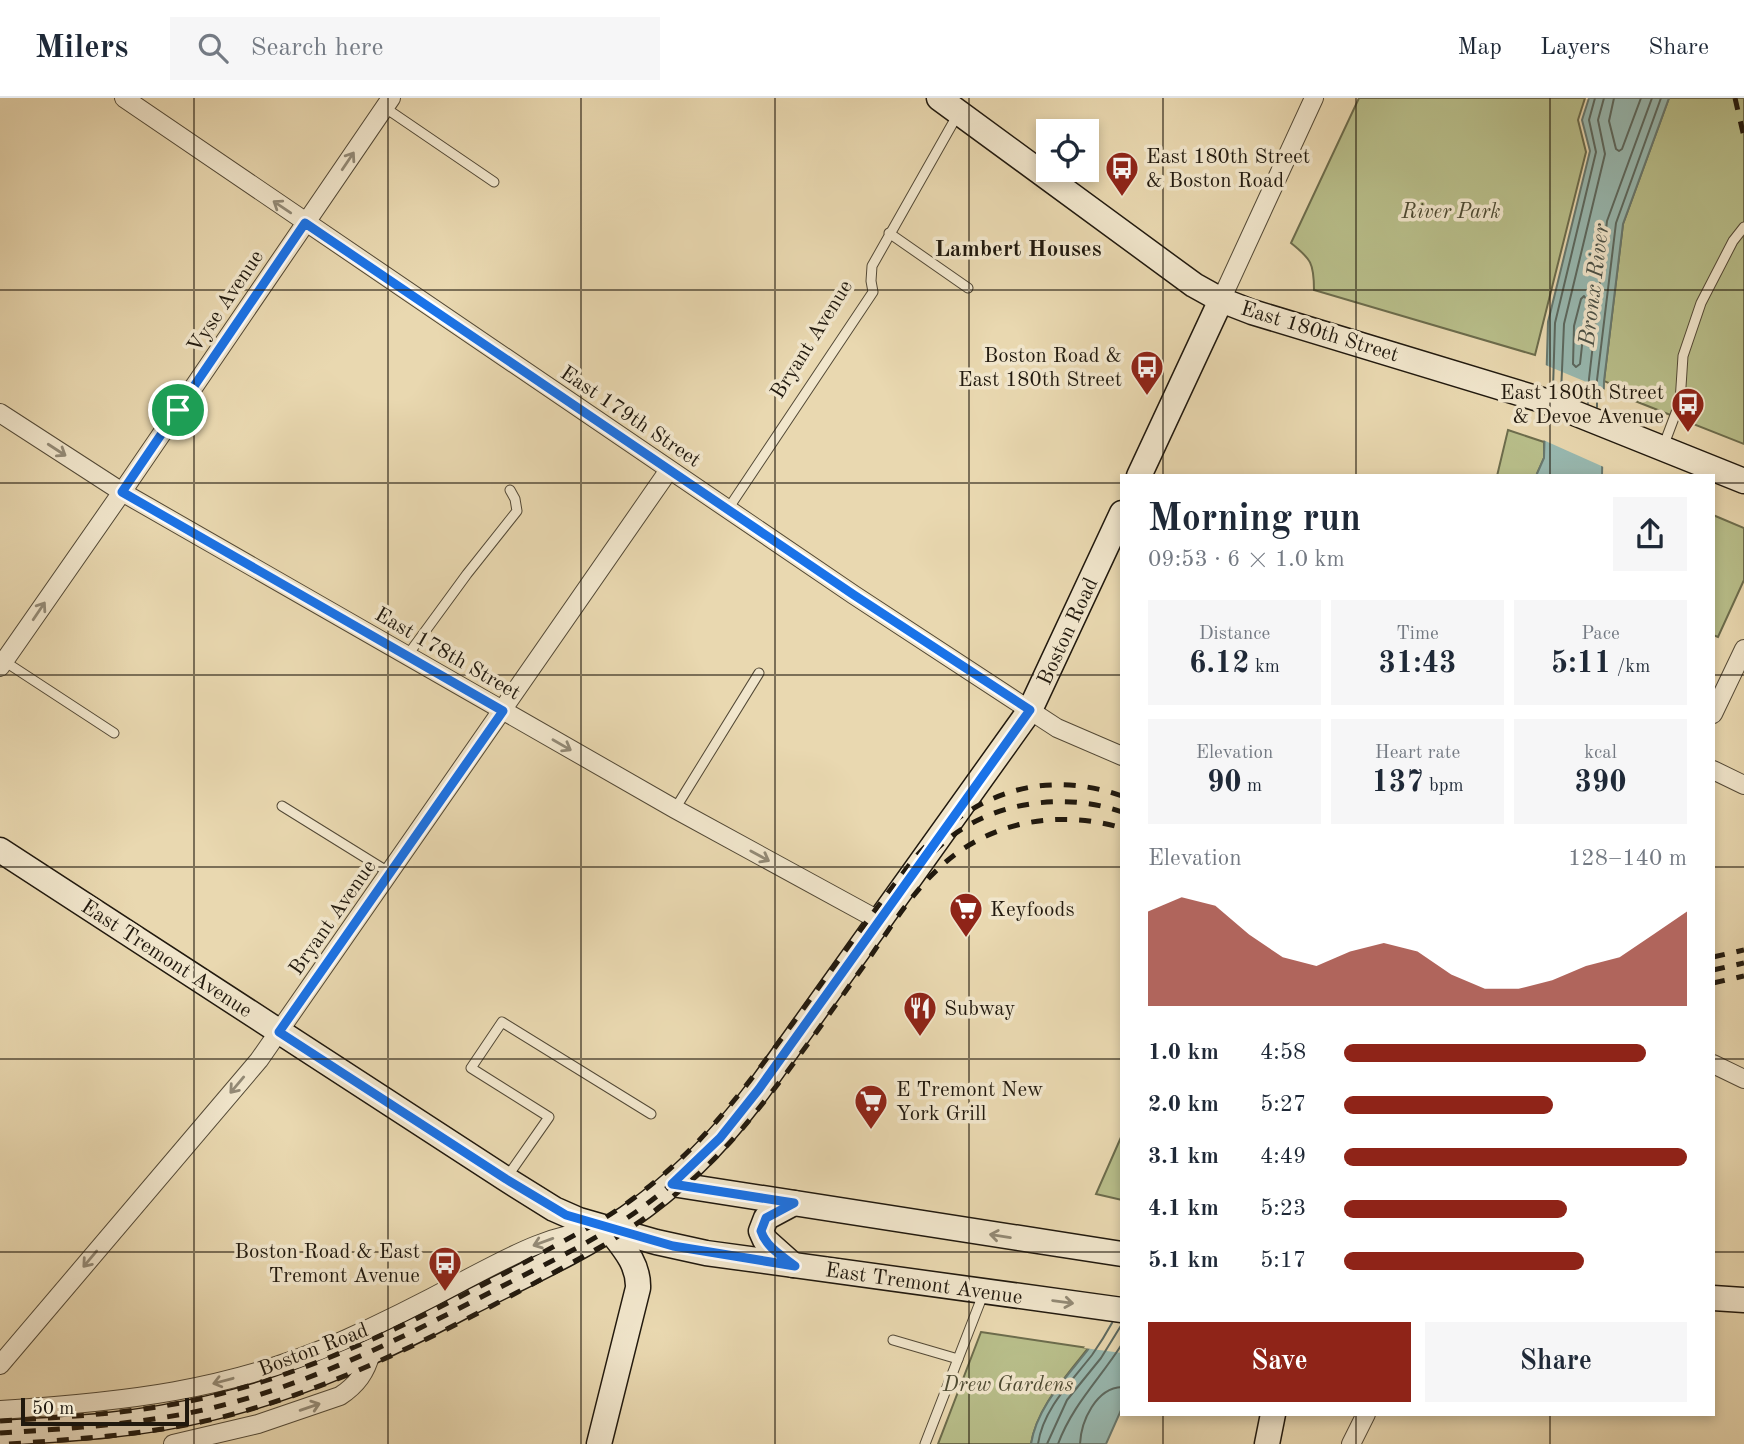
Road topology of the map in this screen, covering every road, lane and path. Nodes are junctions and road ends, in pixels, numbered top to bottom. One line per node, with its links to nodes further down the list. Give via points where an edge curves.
1 (124, 98): 7 (street, East 179th Street, one-way to 1)
2 (939, 98): 5 (main road, East 180th Street)
3 (1314, 98): 11 (street)
4 (388, 102): 6 (lane); 7 (street, Vyse Avenue, one-way to 4)
5 (959, 113): 9 (lane, Bryant Avenue); 11 (main road, East 180th Street, via 1194,285)
6 (494, 182)
7 (305, 223): 14 (street, East 179th Street); 18 (street, Vyse Avenue)
8 (1744, 227): 13 (lane, via 1701,303 1683,356 1681,402)
9 (889, 233): 10 (lane); 19 (lane, Bryant Avenue, via 872,266 873,292)
10 (968, 288)
11 (1222, 300): 13 (main road, East 180th Street, via 1532,397); 15 (main road)
12 (0, 413): 18 (street, East 178th Street, one-way to 18)
13 (1663, 448): 16 (main road, East 180th Street)
14 (669, 470): 19 (street, East 179th Street); 27 (street, Bryant Avenue)
15 (1140, 474)
16 (1744, 481)
17 (510, 490): 22 (lane, via 517,511)
18 (122, 492): 22 (street, East 178th Street); 23 (street, Vyse Avenue, one-way to 18)
19 (728, 509): 25 (street, East 179th Street)
20 (1120, 517): 25 (main road, Boston Road)
21 (1744, 649): 26 (street)
22 (407, 656): 27 (street, East 178th Street)
23 (2, 664): 28 (lane)
24 (759, 674): 33 (lane)
25 (1030, 710): 29 (street, East 179th Street, via 1066,733); 36 (main road, Boston Road)
26 (1715, 710)
27 (503, 711): 33 (street, East 178th Street, one-way to 33); 35 (street, Bryant Avenue)
28 (114, 733)
29 (1120, 755)
30 (1715, 771): 31 (street)
31 (1744, 785)
32 (282, 806): 35 (lane)
33 (675, 809): 36 (street, East 178th Street, one-way to 36)
34 (0, 850): 37 (main road, East Tremont Avenue)
35 (390, 873): 37 (street, Bryant Avenue)
36 (880, 921): 42 (main road, Boston Road, via 747,1105)
37 (279, 1032): 41 (main road, East Tremont Avenue); 54 (street, Bryant Avenue, one-way to 54)
38 (1715, 1065): 39 (street)
39 (1744, 1079)
40 (651, 1114): 41 (lane, via 502,1022 471,1068 549,1117)
41 (506, 1179): 44 (main road, East Tremont Avenue, via 566,1215)
42 (672, 1184): 43 (main road); 44 (main road, Boston Road)
43 (794, 1203): 45 (main road, one-way to 43); 46 (main road, via 766,1218 761,1231 772,1248)
44 (609, 1229): 46 (main road, East Tremont Avenue, via 692,1250); 52 (main road, Boston Road); 55 (street, Boston Road, one-way to 55, via 535,1244 351,1337 263,1370 147,1398); 62 (main road, via 634,1265 638,1288)
45 (1120, 1254)
46 (795, 1266): 47 (main road, East Tremont Avenue)
47 (984, 1292): 50 (main road, East Tremont Avenue, one-way to 50); 53 (lane)
48 (1715, 1298): 49 (main road)
49 (1744, 1300)
50 (1111, 1309)
51 (893, 1340): 53 (lane)
52 (371, 1353): 59 (main road, Boston Road, via 281,1388 191,1413); 60 (street, Boston Road, one-way to 52, via 340,1396 361,1377)
53 (958, 1359): 63 (lane)
54 (0, 1365)
55 (0, 1410)
56 (1262, 1416): 64 (main road)
57 (1273, 1416): 64 (main road)
58 (1365, 1416): 65 (street)
59 (0, 1433)
60 (235, 1437): 61 (street, Boston Road)
61 (173, 1444)
62 (599, 1444)
63 (925, 1444)
64 (1267, 1444)
65 (1351, 1444)

